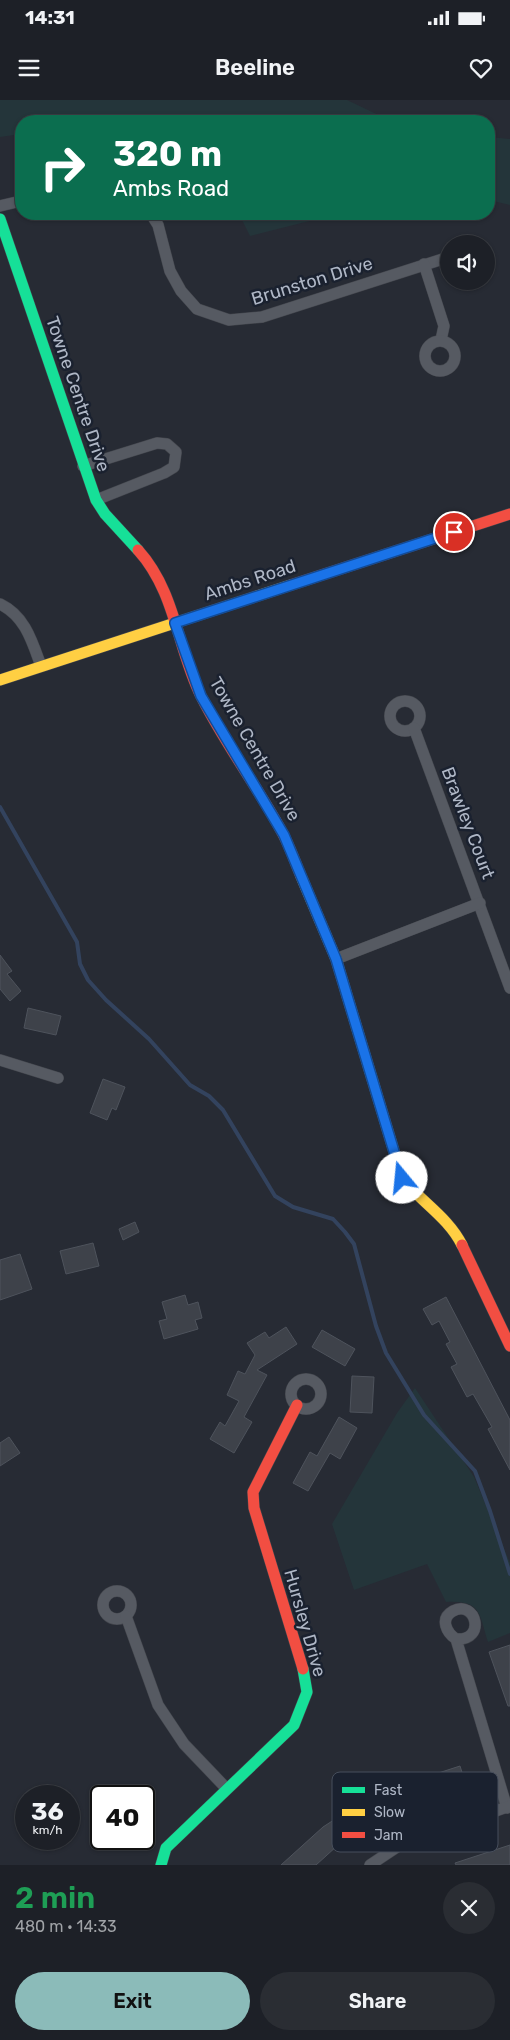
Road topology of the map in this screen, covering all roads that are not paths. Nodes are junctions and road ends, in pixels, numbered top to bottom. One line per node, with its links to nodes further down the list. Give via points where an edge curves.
1 (15, 202): 2 (street)
2 (0, 206)
3 (0, 219): 8 (street, Towne Centre Drive)
4 (155, 220): 6 (street, Brunston Drive, via 170,270 181,291 197,309 228,320 262,317)
5 (440, 260): 6 (street, Brunston Drive)
6 (424, 264): 7 (street, via 444,326)
7 (441, 340)
8 (83, 466): 9 (street, Towne Centre Drive); 9 (street, via 157,444 167,444 176,452 174,467 164,473)
9 (96, 500): 12 (street, Towne Centre Drive, via 157,574)
10 (510, 514): 12 (street, Ambs Road)
11 (0, 604): 13 (street, via 11,609 22,621)
12 (175, 623): 13 (street, Ambs Road); 17 (street, Towne Centre Drive, via 201,696 284,835)
13 (41, 666): 14 (street, Ambs Road)
14 (0, 680)
15 (414, 728): 16 (street, Brawley Court)
16 (480, 903): 17 (street); 18 (street, Brawley Court)
17 (336, 959): 21 (street, Towne Centre Drive, via 402,1178 448,1223)
18 (510, 988)
19 (0, 1060): 20 (street)
20 (58, 1078)
21 (510, 1346)
22 (296, 1405): 27 (street, Hursley Drive, via 253,1492 254,1508 303,1668 307,1692 294,1725)
23 (126, 1616): 27 (street, via 158,1705 184,1744)
24 (456, 1639): 25 (street)
25 (497, 1772)
26 (498, 1775): 28 (street)
27 (226, 1788): 30 (street, Hursley Drive, via 166,1848)
28 (508, 1807)
29 (390, 1852): 31 (street)
30 (161, 1865)
31 (370, 1865)

